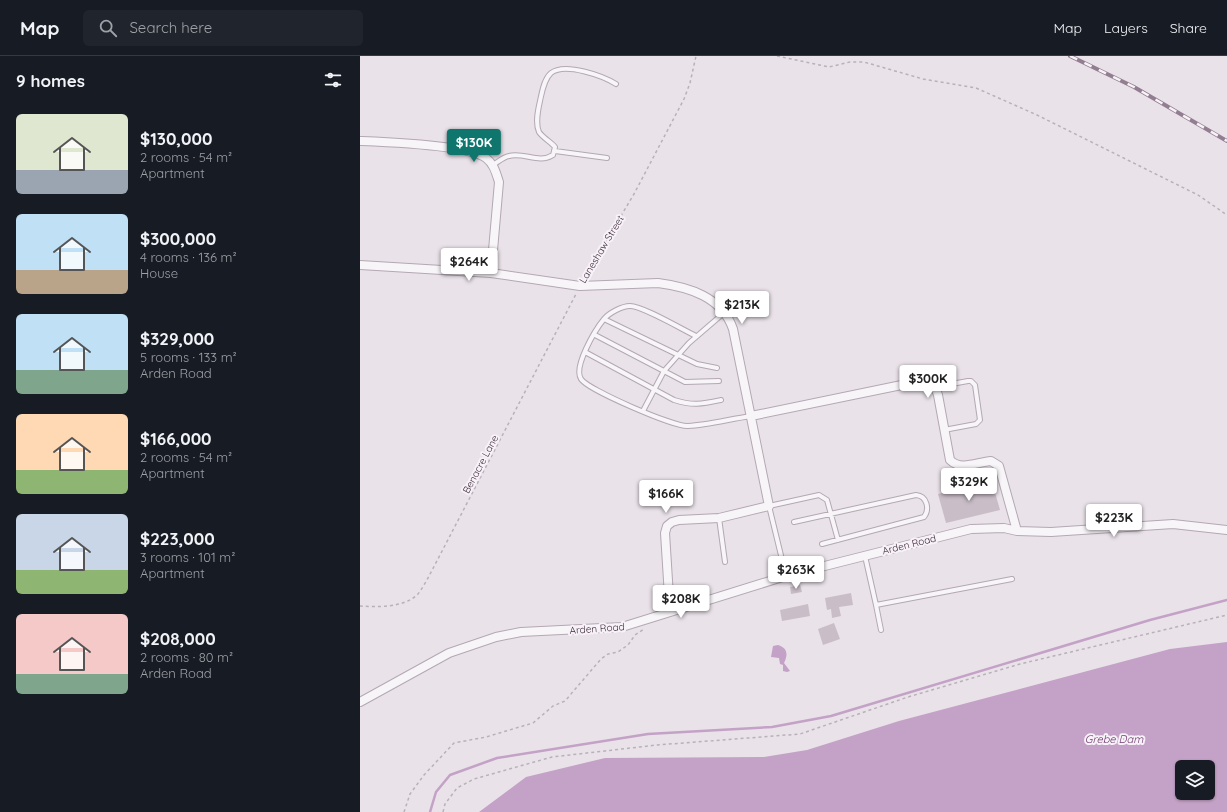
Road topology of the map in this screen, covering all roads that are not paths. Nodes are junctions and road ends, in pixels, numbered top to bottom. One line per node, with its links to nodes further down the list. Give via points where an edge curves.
1 (616, 84): 3 (lane, via 590,73 562,69 550,74 541,95 537,124 540,132 555,147)
2 (360, 142): 5 (street, via 459,149 478,154)
3 (555, 152): 4 (lane); 5 (lane, via 548,158 510,155)
4 (607, 158)
5 (493, 165): 7 (street, via 499,182 499,194)
6 (360, 265): 7 (street, Laneshaw Street)
7 (492, 273): 9 (street, Laneshaw Street, via 580,286 648,282 670,284 710,298)
8 (761, 302): 9 (lane)
9 (725, 312): 12 (lane); 22 (street, via 733,329)
10 (604, 319): 11 (lane); 12 (lane, via 619,309 631,306); 14 (lane)
11 (595, 335): 13 (lane); 16 (lane)
12 (696, 336): 14 (lane)
13 (585, 352): 19 (lane); 21 (lane, via 578,371 582,381)
14 (677, 355): 15 (lane, via 697,364); 16 (lane)
15 (717, 368)
16 (664, 371): 17 (lane, via 685,382); 19 (lane)
17 (719, 382)
18 (935, 387): 22 (street, via 932,383 921,381); 23 (street); 23 (lane, via 968,381 975,385 981,417 979,422)
19 (653, 389): 20 (lane, via 689,405); 21 (lane)
20 (721, 400)
21 (643, 411): 22 (lane, via 674,424 687,426)
22 (751, 416): 24 (street)
23 (944, 430): 29 (street, via 948,456 953,464 963,466 991,461 999,466)
24 (769, 506): 25 (lane, via 822,495 827,500); 26 (street); 34 (lane)
25 (831, 514): 27 (lane); 30 (lane); 30 (lane, via 916,495 923,497 926,503 927,513 924,516)
26 (719, 518): 33 (lane); 37 (street, via 680,520 667,526 665,533)
27 (794, 522)
28 (1227, 530): 29 (street, Arden Road, via 1173,524 1059,532)
29 (1017, 531): 32 (street, Arden Road, via 1004,528 971,529)
30 (838, 540): 31 (lane)
31 (822, 544)
32 (865, 555): 34 (street, Arden Road); 36 (lane)
33 (725, 562)
34 (786, 576): 37 (street, Arden Road)
35 (1012, 579): 36 (lane)
36 (876, 605): 38 (lane)
37 (670, 612): 39 (street, Arden Road, via 622,628 521,632 477,642 449,653)
38 (881, 630)
39 (360, 702)

